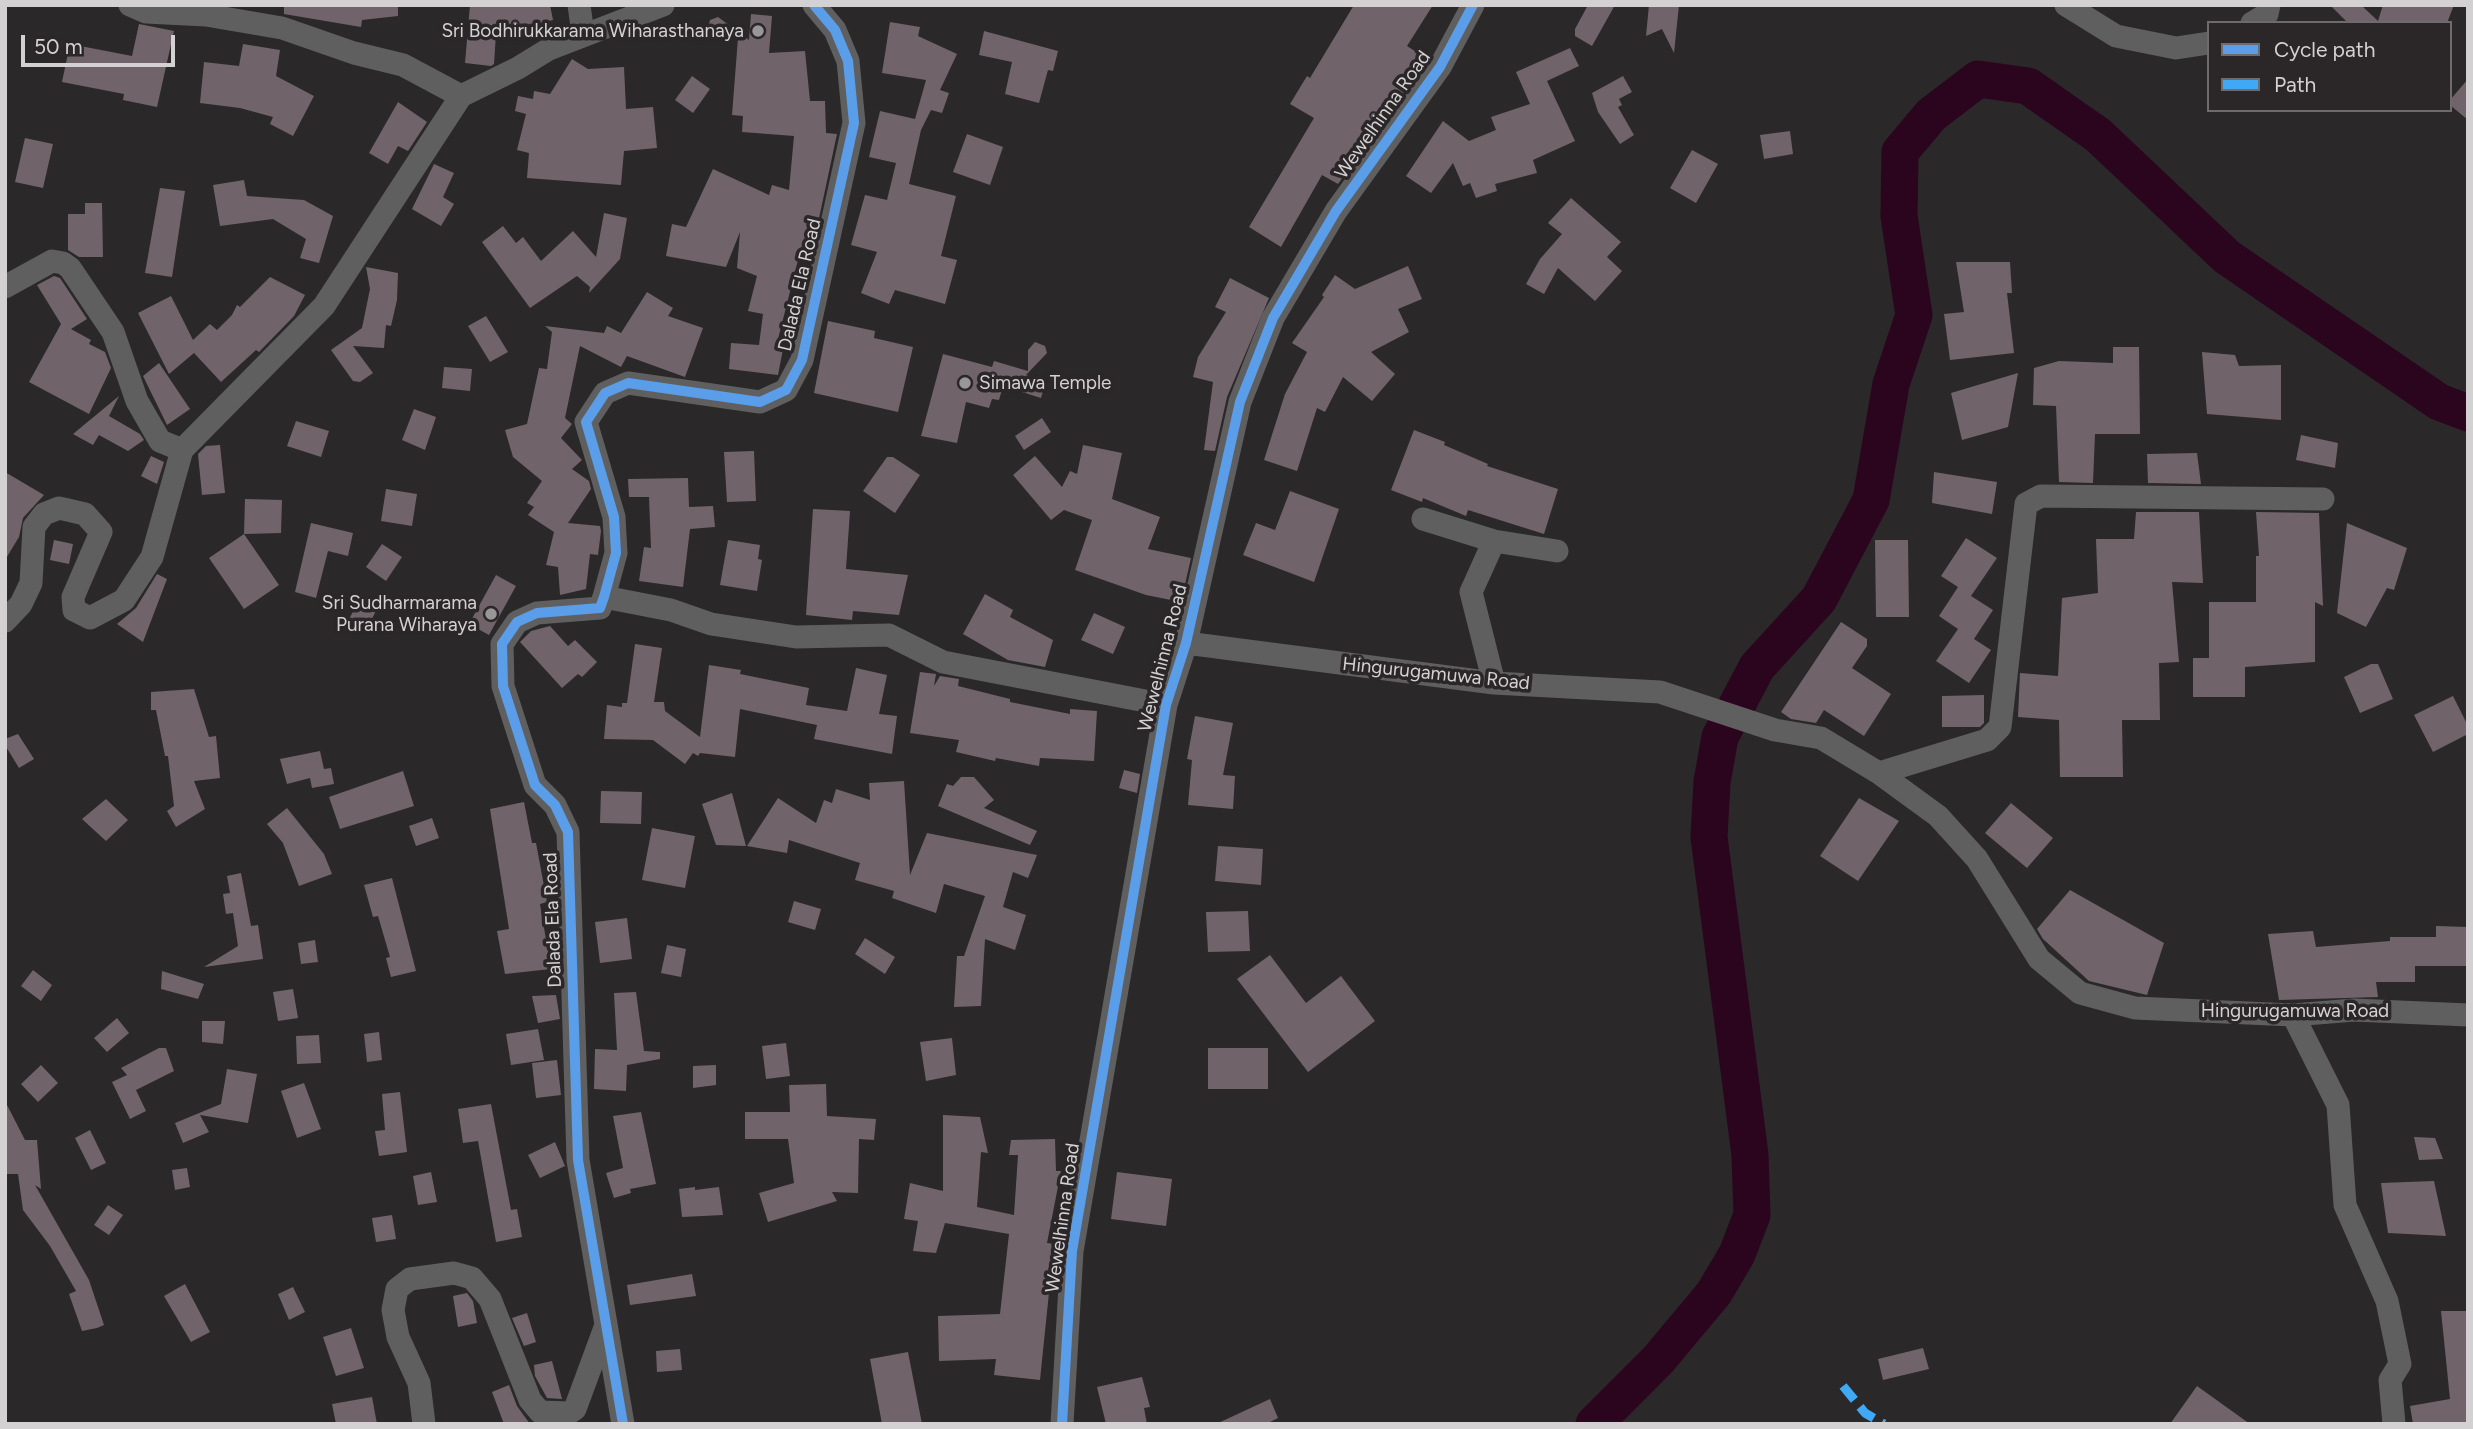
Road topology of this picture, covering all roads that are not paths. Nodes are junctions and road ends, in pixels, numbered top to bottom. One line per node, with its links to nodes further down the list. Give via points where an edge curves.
1 (130, 5): 11 (street, via 146,12 206,15 282,28 403,65)
2 (579, 5): 9 (street)
3 (663, 5): 9 (street)
4 (814, 5): 18 (street, Dalada Ela Road, via 835,30 848,61 854,124 802,360 786,390 760,402 628,383 605,393 586,422 614,517 616,553)
5 (1473, 5): 20 (street, Wewelhinna Road, via 1440,67 1336,211 1273,318 1240,402)
6 (2066, 5): 10 (street, via 2116,36 2176,48)
7 (2269, 5): 8 (street, via 2267,14)
8 (2255, 21)
9 (583, 34): 11 (street)
10 (2207, 43)
11 (461, 96): 13 (street, via 324,306)
12 (5, 287): 13 (street, via 52,261 69,268 113,332 137,401 160,441)
13 (181, 450): 19 (street, via 152,557 124,600 90,618 74,610 73,597 100,532 85,514 59,508 44,514 34,527 31,583 21,604)
14 (2323, 499): 23 (street, via 2041,496 2026,504 2000,727 1987,740)
15 (1423, 519): 16 (street)
16 (1494, 541): 17 (street); 21 (street, via 1471,592)
17 (1557, 551)
18 (604, 597): 22 (street, via 671,610 711,624 796,636 889,635 943,662); 26 (street, Dalada Ela Road, via 600,608 537,613 517,622 502,644 503,686 536,785 555,805 568,832 578,1160)
19 (5, 621)
20 (1186, 643): 21 (street, Hingurugamuwa Road); 22 (street, Wewelhinna Road)
21 (1494, 683): 23 (street, Hingurugamuwa Road, via 1660,692 1686,698 1774,730 1821,738)
22 (1166, 705): 29 (street, Wewelhinna Road, via 1072,1251)
23 (1879, 773): 24 (street, Hingurugamuwa Road, via 1938,816 1977,859 2039,959 2080,993 2134,1008)
24 (2293, 1015): 25 (street, Hingurugamuwa Road, via 2354,1010); 30 (street, via 2339,1105 2345,1205 2387,1301 2400,1364 2390,1380)
25 (2468, 1015)
26 (607, 1322): 27 (street, via 575,1409 540,1412 530,1400 490,1299 472,1278 454,1273 410,1279 397,1289 393,1310 398,1338 419,1383); 28 (street, Dalada Ela Road)
27 (424, 1424)
28 (623, 1424)
29 (1062, 1424)
30 (2394, 1424)

